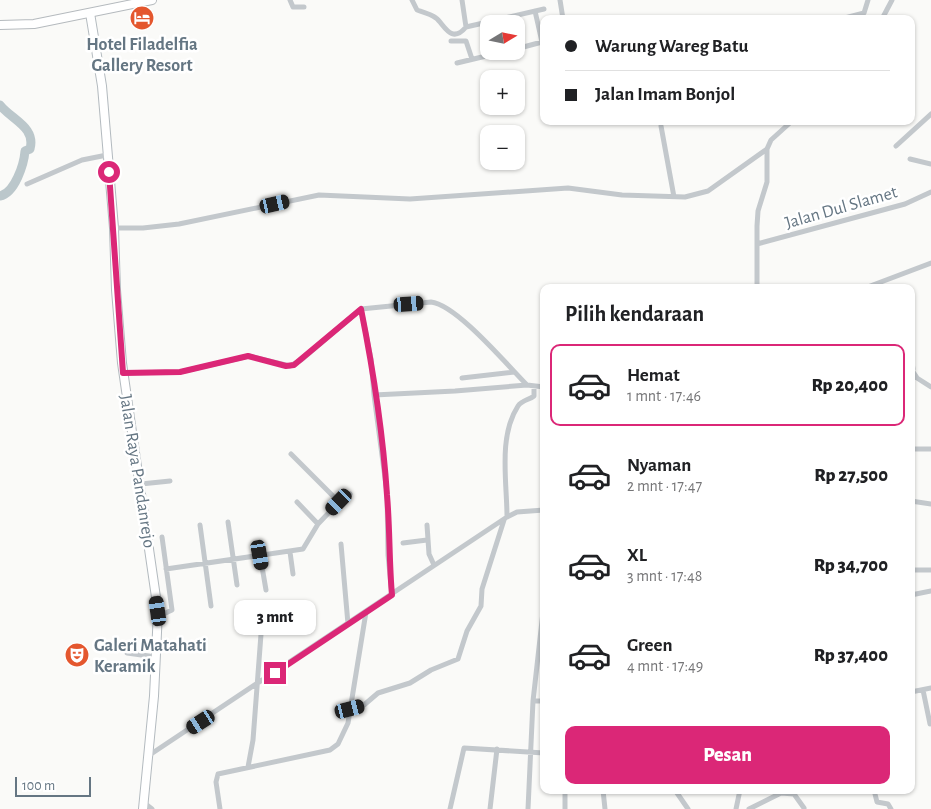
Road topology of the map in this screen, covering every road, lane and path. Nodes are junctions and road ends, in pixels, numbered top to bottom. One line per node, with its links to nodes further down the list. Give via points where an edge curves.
1 (152, 0): 11 (main road)
2 (290, 0): 8 (street, via 293,7)
3 (412, 0): 18 (street, via 417,10 434,16 447,32 458,32)
4 (462, 0): 18 (street)
5 (560, 0): 13 (street)
6 (868, 0): 14 (street, via 864,13)
7 (892, 0): 15 (street)
8 (304, 7)
9 (544, 9): 10 (street)
10 (535, 11): 12 (street); 19 (street)
11 (90, 13): 17 (main road, via 34,24); 31 (main road, Jalan Raya Pandanrejo, via 102,86)
12 (522, 15)
13 (562, 15)
14 (856, 15)
15 (884, 15)
16 (480, 25): 18 (street)
17 (3, 26)
18 (466, 27)
19 (540, 33)
20 (451, 41): 24 (street, via 466,41)
21 (540, 43): 22 (street)
22 (525, 47)
23 (480, 58): 24 (street)
24 (472, 60): 25 (street)
25 (456, 62)
26 (931, 114): 29 (street)
27 (788, 125): 30 (street, via 771,140)
28 (661, 126): 36 (street)
29 (896, 146)
30 (767, 149): 36 (street, via 708,192); 38 (street, via 767,182 758,211)
31 (107, 155): 34 (street, via 82,160); 37 (main road, Jalan Raya Pandanrejo)
32 (910, 159): 33 (street)
33 (931, 164)
34 (27, 184)
35 (931, 192): 38 (street, Jalan Dul Slamet, via 905,204)
36 (674, 197): 37 (street, via 568,188 410,199 326,195 180,224)
37 (114, 228): 44 (main road, Jalan Raya Pandanrejo)
38 (757, 244): 40 (street)
39 (931, 263): 41 (street)
40 (757, 284)
41 (876, 284)
42 (361, 309): 43 (street, via 427,302 442,305 466,322); 44 (street, via 294,365 286,366 248,356 180,372); 51 (street)
43 (514, 372): 46 (street); 47 (street)
44 (123, 373): 56 (main road, Jalan Raya Pandanrejo)
45 (915, 374): 50 (street)
46 (462, 378)
47 (527, 385): 48 (street); 51 (street)
48 (534, 387): 49 (street); 63 (street, via 532,398 518,405 508,434)
49 (540, 387)
50 (931, 387)
51 (374, 394): 85 (street, via 387,493)
52 (915, 449): 53 (street)
53 (931, 449)
54 (291, 454): 59 (street)
55 (170, 481): 56 (street)
56 (141, 484): 89 (main road, Jalan Raya Pandanrejo)
57 (350, 494): 59 (street)
58 (297, 502): 66 (street)
59 (339, 502): 66 (street)
60 (915, 502): 61 (street)
61 (931, 504)
62 (540, 510): 63 (street, via 518,512)
63 (505, 518): 76 (street); 100 (street, via 482,589 480,606 458,659 410,683 378,693 364,705)
64 (228, 522): 74 (street)
65 (200, 524): 75 (street)
66 (318, 524): 72 (street, via 305,547)
67 (427, 525): 69 (street)
68 (162, 537): 77 (street)
69 (427, 540): 70 (street); 76 (street)
70 (403, 543)
71 (341, 544): 90 (street)
72 (290, 552): 73 (street); 80 (street)
73 (260, 555): 74 (street); 82 (street)
74 (232, 560): 75 (street); 81 (street)
75 (205, 563): 77 (street); 86 (street)
76 (434, 565): 85 (street)
77 (166, 569): 89 (street, via 172,610)
78 (915, 570): 79 (street)
79 (931, 570)
80 (293, 574)
81 (237, 585)
82 (266, 590)
83 (931, 591): 84 (street)
84 (915, 594)
85 (392, 595): 88 (street)
86 (211, 606)
87 (285, 608): 94 (street, via 262,620)
88 (366, 612): 90 (street); 100 (street)
89 (159, 616): 93 (main road, Jalan Raya Pandanrejo)
90 (348, 624): 94 (street)
91 (540, 639): 98 (street)
92 (127, 653): 93 (street)
93 (156, 657): 105 (main road, Jalan Raya Pandanrejo)
94 (257, 685): 105 (street); 106 (street)
95 (931, 688): 96 (street)
96 (923, 690): 97 (street); 101 (street)
97 (915, 691)
98 (533, 701): 99 (street); 103 (street)
99 (540, 702)
100 (350, 709): 106 (street, via 346,728 333,748)
101 (930, 724)
102 (496, 750): 103 (street); 117 (street, via 462,749); 118 (street)
103 (532, 752): 104 (street); 119 (street)
104 (540, 752)
105 (148, 756): 114 (main road, Jalan Raya Pandanrejo)
106 (248, 767): 116 (street, via 217,775)
107 (566, 794): 120 (street)
108 (603, 794): 121 (street)
109 (678, 794): 122 (street)
110 (739, 794): 123 (street)
111 (780, 794): 124 (street)
112 (794, 794): 125 (street)
113 (875, 794): 126 (street, via 876,801 888,804)
114 (143, 805): 115 (street)
115 (152, 809)
116 (220, 809)
117 (450, 809)
118 (490, 809)
119 (528, 809)
120 (565, 809)
121 (605, 809)
122 (688, 809)
123 (737, 809)
124 (749, 809)
125 (806, 809)
126 (891, 809)

